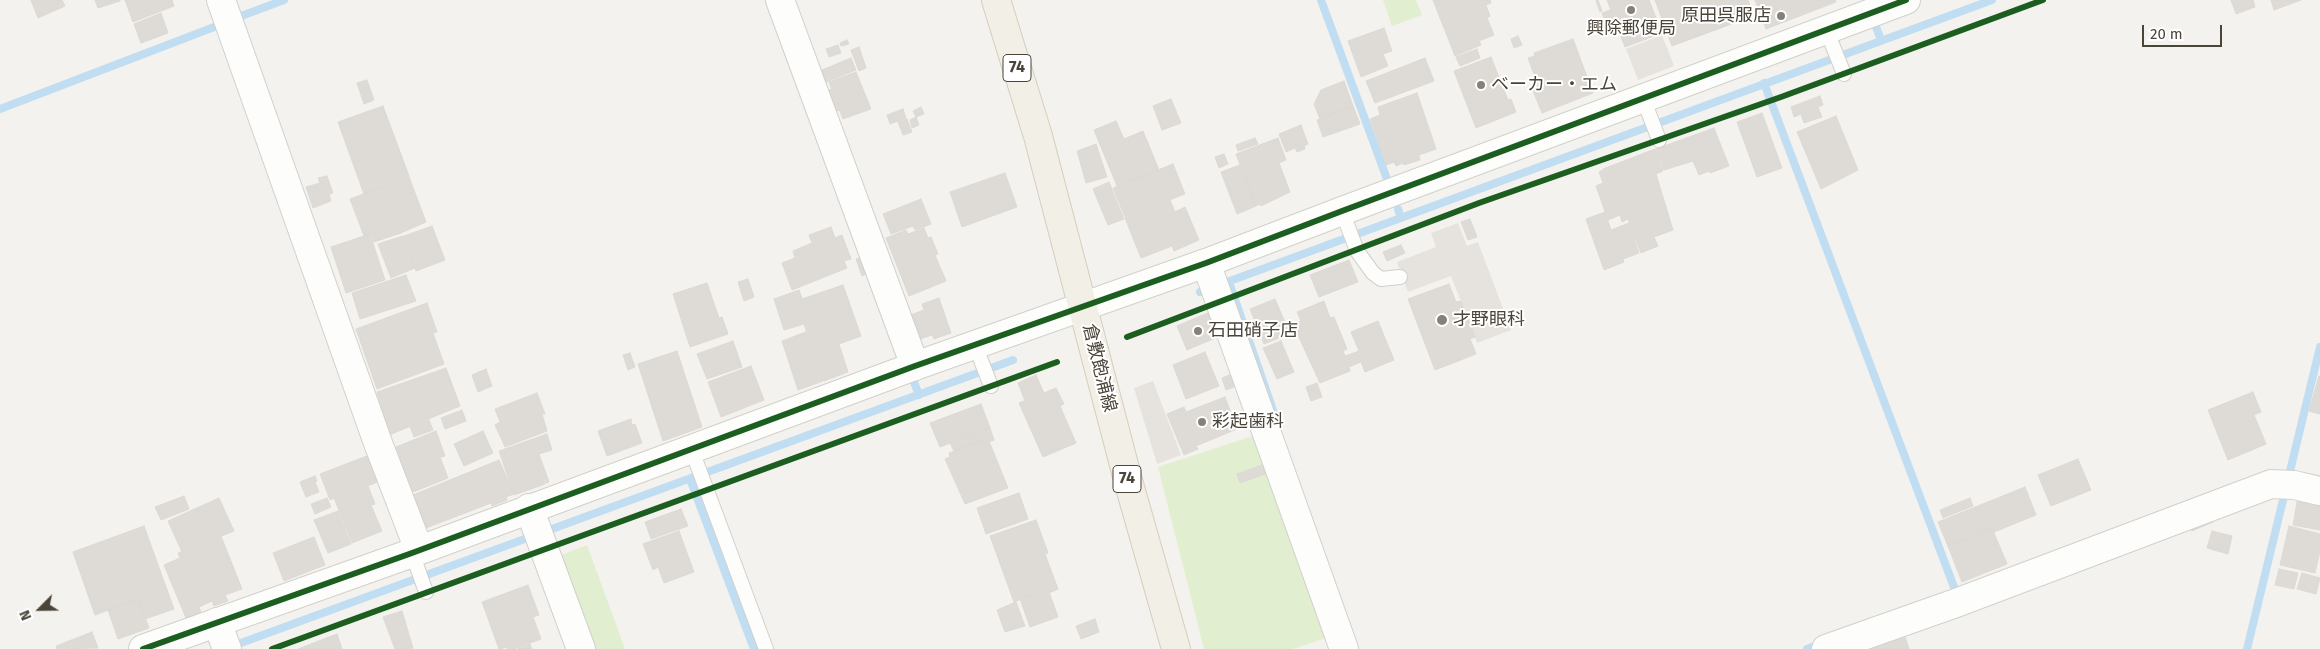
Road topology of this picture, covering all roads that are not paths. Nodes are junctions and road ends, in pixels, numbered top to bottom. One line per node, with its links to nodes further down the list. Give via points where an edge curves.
1 (221, 0): 20 (street)
2 (780, 0): 15 (street)
3 (996, 0): 13 (main road, 倉敷飽浦線 / 74, via 1038,136)
4 (1906, 0): 5 (street)
5 (1860, 8): 6 (street)
6 (1829, 37): 7 (lane); 8 (street)
7 (1843, 71)
8 (1646, 106): 9 (lane); 10 (street)
9 (1658, 136)
10 (1344, 217): 11 (lane, via 1367,266 1381,279); 12 (street)
11 (1400, 277)
12 (1212, 279): 13 (street); 27 (street)
13 (1083, 307): 14 (street); 26 (main road, 倉敷飽浦線 / 74)
14 (978, 353): 15 (street); 16 (lane)
15 (916, 366): 17 (street)
16 (990, 384)
17 (695, 457): 19 (street); 25 (lane)
18 (2320, 491): 28 (street, via 2271,484)
19 (537, 526): 20 (street); 24 (street)
20 (416, 556): 21 (lane); 22 (street)
21 (426, 590)
22 (222, 637): 23 (street)
23 (143, 649)
24 (582, 649)
25 (766, 649)
26 (1176, 649)
27 (1344, 649)
28 (1826, 649)

